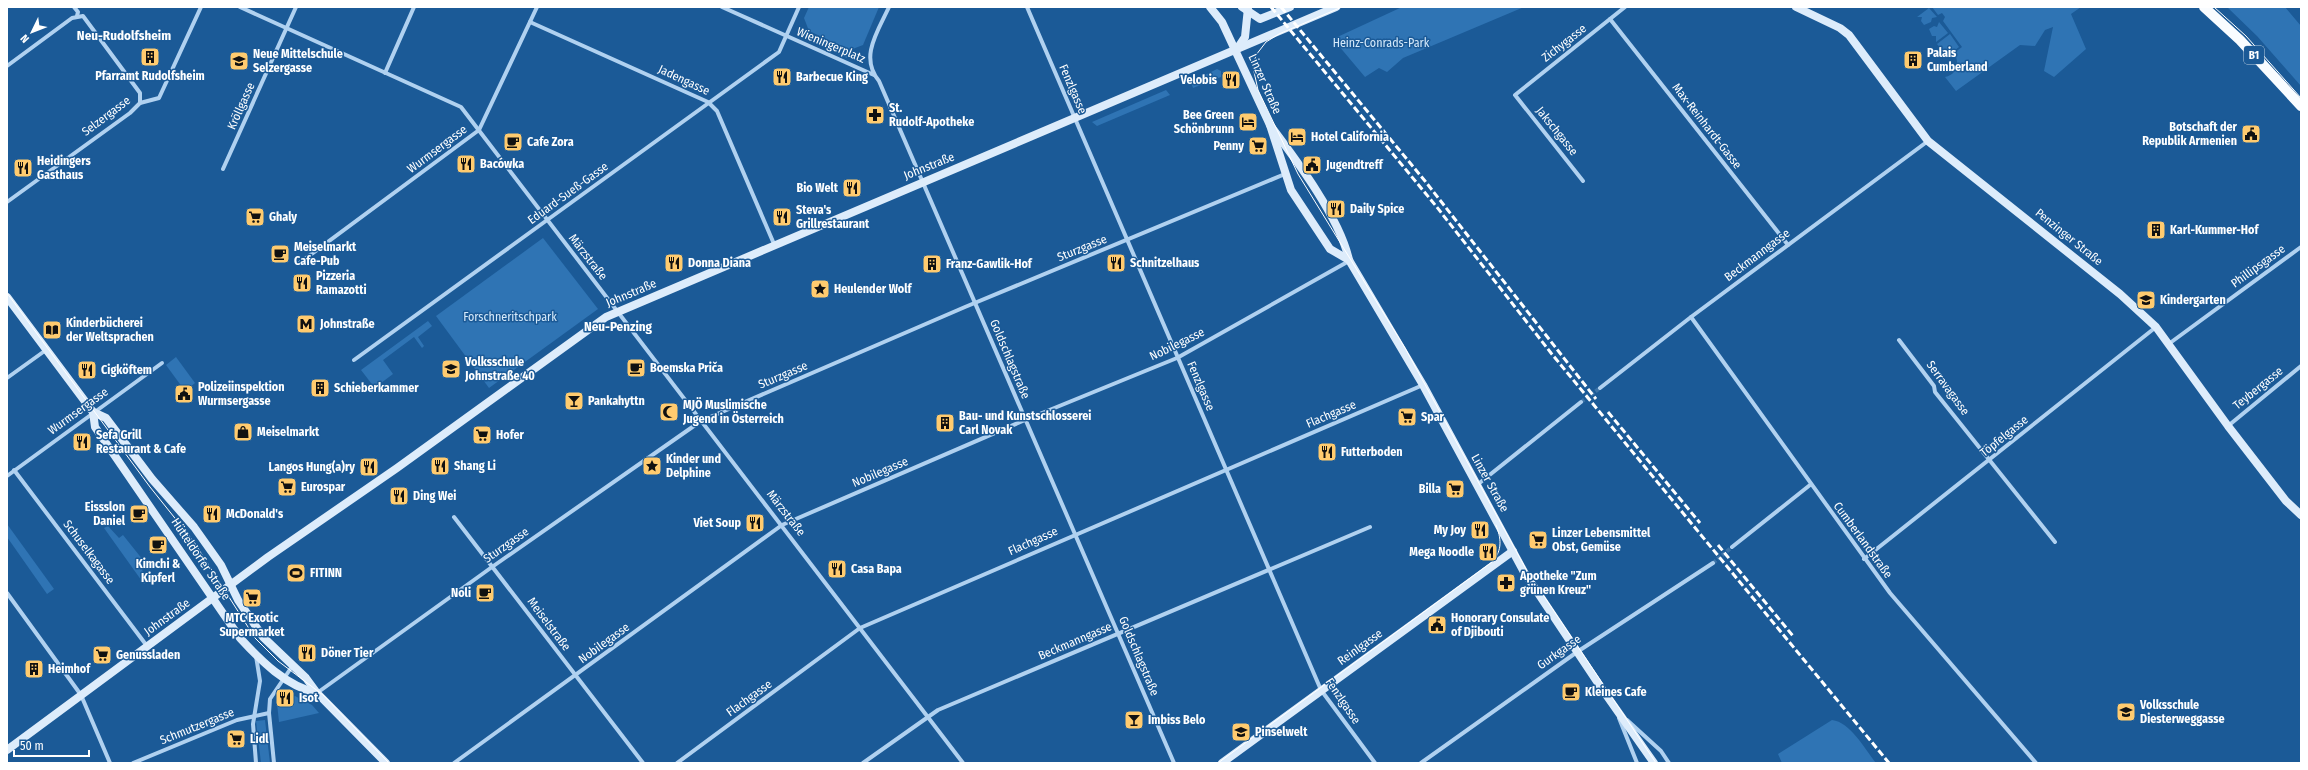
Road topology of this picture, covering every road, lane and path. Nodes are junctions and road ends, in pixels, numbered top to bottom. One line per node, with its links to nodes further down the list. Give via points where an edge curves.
1 (74, 7): 18 (street, via 78,12)
2 (201, 7): 30 (street, Selzergasse, via 159,98)
3 (240, 7): 21 (street, Märzstraße)
4 (296, 7): 21 (street, Kröllgasse)
5 (414, 7): 26 (street)
6 (537, 7): 20 (street, Wurmsergasse)
7 (722, 7): 22 (street)
8 (799, 7): 22 (street, Wieningerplatz)
9 (888, 7): 24 (street, Wieningerplatz)
10 (1027, 7): 32 (street, Fenzlgasse)
11 (1210, 7): 23 (main road, via 1222,22)
12 (1290, 7): 17 (main road, via 1260,19)
13 (1335, 7): 23 (main road, Johnstraße)
14 (1625, 7): 19 (street, Zichygasse)
15 (1796, 7): 35 (main road, Penzinger Straße, via 1849,35)
16 (2204, 7): 31 (main road, B1, via 2240,40)
17 (1246, 8): 23 (main road, Linzer Straße, via 1245,37)
18 (75, 17): 25 (street); 30 (street, via 83,16 88,20 140,92)
19 (1610, 19): 28 (street, Zichygasse); 44 (street, Max-Reinhardt-Gasse)
20 (530, 22): 29 (street, Jadengasse); 34 (street, Wurmsergasse)
21 (287, 28): 26 (street, Märzstraße); 36 (street, Kröllgasse)
22 (786, 36): 27 (street, Wieningerplatz); 29 (street, Eduard-Sueß-Gasse, via 779,52)
23 (1236, 50): 32 (main road, Johnstraße); 33 (main road, Linzer Straße)
24 (870, 51): 27 (street, Goldschlagstraße)
25 (7, 66)
26 (384, 73): 34 (street, Märzstraße, via 461,107)
27 (874, 75): 39 (street, Goldschlagstraße)
28 (1515, 94): 38 (street, Jakschgasse)
29 (708, 102): 41 (street, Eduard-Sueß-Gasse); 43 (street, Jadengasse, via 717,111)
30 (140, 103): 40 (street, Selzergasse, via 130,113)
31 (2301, 106)
32 (1075, 119): 39 (main road, Johnstraße); 42 (street, Fenzlgasse)
33 (1270, 125): 37 (main road, Linzer Straße); 46 (main road, Linzer Straße, via 1301,167 1342,238)
34 (479, 130): 41 (street, Märzstraße); 47 (street, Wurmsergasse)
35 (1928, 141): 44 (street, Beckmanngasse); 52 (main road, Penzinger Straße, via 2114,289)
36 (223, 169)
37 (1285, 174): 42 (street, Sturzgasse); 46 (main road, Linzer Straße, via 1291,190 1318,234 1330,249)
38 (1583, 181)
39 (924, 182): 43 (main road, Johnstraße); 49 (street, Goldschlagstraße)
40 (7, 202)
41 (547, 220): 50 (street, Märzstraße); 57 (street, Eduard-Sueß-Gasse)
42 (1127, 240): 49 (street, Sturzgasse); 56 (street, Fenzlgasse)
43 (774, 244): 50 (main road, Johnstraße)
44 (1788, 245): 51 (street, Beckmanngasse)
45 (2301, 247): 54 (street, Phillipsgasse)
46 (1349, 260): 56 (street, Nobilegasse); 61 (main road, Linzer Straße)
47 (298, 264)
48 (7, 297): 55 (main road, Hütteldorfer Straße)
49 (975, 303): 65 (street, Goldschlagstraße); 66 (street, Sturzgasse)
50 (617, 312): 66 (street, Märzstraße); 86 (main road, Johnstraße, via 606,317 398,468)
51 (1691, 317): 62 (street, Beckmanngasse); 73 (street, Cumberlandstraße)
52 (2156, 327): 54 (main road, Penzinger Straße); 68 (street, Töpfelgasse)
53 (1899, 340): 68 (street, Serravagasse, via 1934,386 1935,392)
54 (2170, 344): 67 (main road, Penzinger Straße)
55 (46, 350): 60 (street); 64 (main road, Hütteldorfer Straße)
56 (1177, 358): 65 (street, Nobilegasse); 70 (street, Fenzlgasse)
57 (354, 360)
58 (162, 362): 64 (street, Wurmsergasse)
59 (2301, 366): 67 (street, Teybergasse)
60 (7, 378)
61 (1423, 385): 70 (street, Flachgasse); 72 (main road, Linzer Straße)
62 (1600, 388)
63 (1581, 402): 72 (street)
64 (93, 412): 69 (street, Wurmsergasse); 86 (main road, Hütteldorfer Straße, via 106,418 152,479 194,527 221,565); 88 (main road, Hütteldorfer Straße, via 95,427)
65 (1025, 420): 76 (street, Nobilegasse); 78 (street, Goldschlagstraße)
66 (701, 421): 76 (street, Märzstraße); 84 (street, Sturzgasse)
67 (2228, 426): 74 (main road, Penzinger Straße, via 2286,501)
68 (1990, 460): 79 (street, Serravagasse); 82 (street, Töpfelgasse)
69 (14, 470): 71 (street, Wurmsergasse); 91 (street, Schuselkagasse)
70 (1226, 470): 78 (street, Flachgasse); 85 (street, Fenzlgasse)
71 (7, 476)
72 (1477, 485): 81 (main road, Linzer Straße)
73 (1810, 485): 80 (street); 82 (street, Cumberlandstraße)
74 (2301, 515)
75 (454, 517): 84 (street, Meiselstraße)
76 (782, 525): 89 (street, Märzstraße); 95 (street, Nobilegasse)
77 (1370, 527): 85 (street, Beckmanngasse)
78 (1074, 534): 89 (street, Flachgasse); 90 (street, Goldschlagstraße)
79 (2055, 542)
80 (1732, 547)
81 (1513, 551): 92 (main road, Linzer Straße); 97 (main road, Reinlgasse)
82 (1864, 559): 122 (street, Cumberlandstraße, via 1890,593)
83 (1713, 563): 92 (street, Gurkgasse)
84 (492, 567): 95 (street, Meiselstraße); 98 (street, Sturzgasse)
85 (1268, 570): 90 (street, Beckmanngasse); 97 (street, Fenzlgasse)
86 (230, 585): 88 (main road, Johnstraße); 94 (main road, Hütteldorfer Straße, via 252,624 275,650)
87 (7, 593): 99 (street)
88 (213, 598): 91 (main road, Johnstraße); 93 (main road, Hütteldorfer Straße, via 240,638)
89 (860, 628): 103 (street, Märzstraße); 112 (street, Flachgasse)
90 (1119, 634): 103 (street, Beckmanngasse); 115 (street, Goldschlagstraße)
91 (147, 646): 99 (main road, Johnstraße)
92 (1577, 652): 100 (main road, Linzer Straße); 118 (street, Gurkgasse)
93 (256, 654): 96 (main road, Hütteldorfer Straße); 102 (street, via 260,681)
94 (293, 665): 96 (street); 98 (main road, Hütteldorfer Straße)
95 (576, 676): 110 (street, Nobilegasse); 111 (street, Meiselstraße)
96 (284, 677): 98 (main road, Hütteldorfer Straße, via 294,685); 101 (street, via 272,694)
97 (1321, 690): 116 (main road, Reinlgasse); 117 (street, Fenzlgasse)
98 (318, 693): 105 (main road, Hütteldorfer Straße)
99 (81, 695): 104 (main road, Johnstraße); 106 (street)
100 (1617, 712): 119 (street, Linzer Straße); 120 (main road, Linzer Straße); 121 (street, Linzer Straße, via 1639,730)
101 (269, 713): 102 (street, Schmutzergasse); 109 (street)
102 (253, 716): 107 (street, Schmutzergasse, via 237,720); 108 (street)
103 (927, 716): 113 (street, Beckmanngasse); 114 (street, Märzstraße)
104 (7, 750)
105 (384, 762)
106 (110, 763)
107 (133, 763)
108 (256, 763)
109 (274, 763)
110 (454, 763)
111 (643, 763)
112 (677, 763)
113 (864, 763)
114 (963, 763)
115 (1174, 763)
116 (1222, 763)
117 (1375, 763)
118 (1421, 763)
119 (1637, 763)
120 (1654, 763)
121 (1669, 763)
122 (2036, 763)

